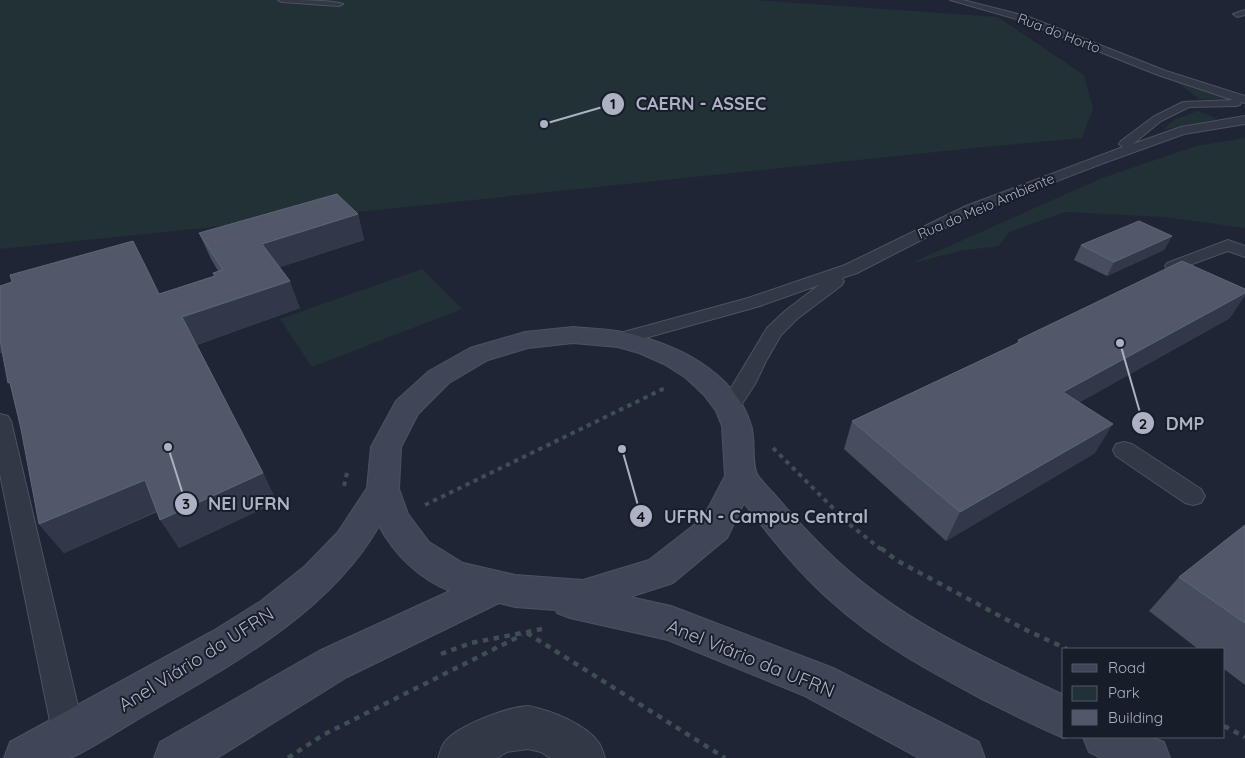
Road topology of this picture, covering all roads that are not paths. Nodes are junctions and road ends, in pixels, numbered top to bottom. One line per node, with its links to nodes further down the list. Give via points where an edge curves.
1 (282, 0): 3 (lane)
2 (954, 0): 5 (lane, Rua do Horto, via 1023,18)
3 (308, 1): 4 (lane)
4 (339, 4)
5 (1162, 73): 6 (lane, Rua do Horto); 7 (lane, Rua do Horto)
6 (1245, 102): 7 (lane, Rua do Meio Ambiente)
7 (1192, 103): 8 (lane, Rua do Horto, via 1208,112); 9 (lane, Rua do Meio Ambiente, via 1157,119 1128,143)
8 (1240, 120): 9 (lane, Rua do Meio Ambiente, via 1181,131)
9 (1096, 161): 12 (lane, Rua do Meio Ambiente, via 971,209)
10 (1245, 252): 11 (lane, via 1228,245)
11 (1173, 266)
12 (851, 269): 13 (lane, Rua do Meio Ambiente, via 754,302); 14 (lane, Rua do Meio Ambiente, via 774,332)
13 (620, 339): 14 (main road, via 648,347 696,372); 19 (main road, via 573,335 525,340 479,354 439,377 406,408 386,446)
14 (729, 408): 17 (main road, via 737,426)
15 (0, 421): 22 (lane)
16 (1124, 450): 18 (lane)
17 (740, 476): 20 (main road, via 716,528 660,572 583,596); 21 (main road, via 776,520 846,592 932,651)
18 (1193, 496)
19 (388, 505): 20 (main road, via 417,552 454,576); 22 (main road, Anel Viário da UFRN, via 362,526 338,558 246,632)
20 (511, 590): 26 (main road, via 452,609 394,633 333,664); 28 (main road, Anel Viário da UFRN, via 671,623 819,682)
21 (1062, 716)
22 (68, 736): 25 (main road, Anel Viário da UFRN)
23 (1106, 738): 29 (main road)
24 (474, 747): 27 (street, via 514,728 534,728 557,737)
25 (26, 758)
26 (176, 758)
27 (583, 758)
28 (963, 758)
29 (1148, 758)

